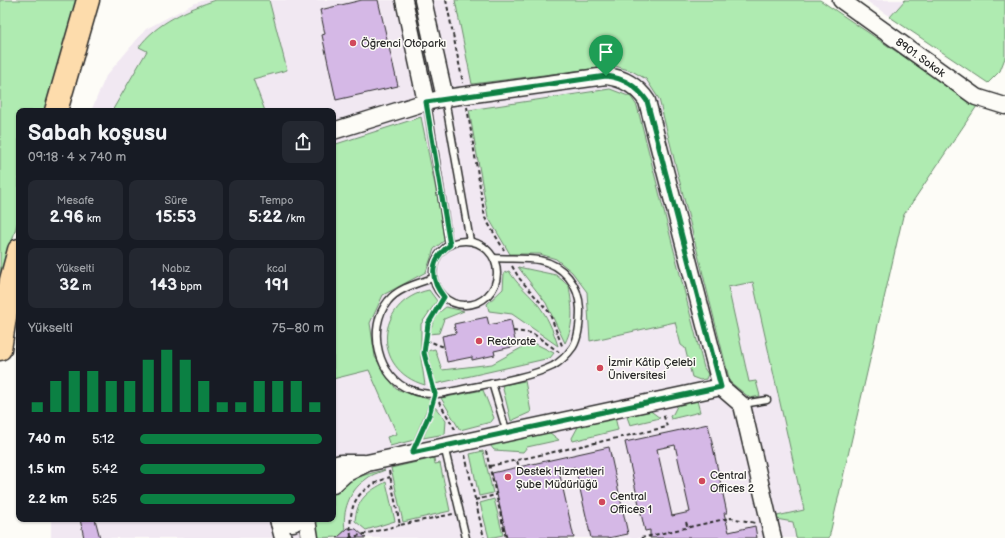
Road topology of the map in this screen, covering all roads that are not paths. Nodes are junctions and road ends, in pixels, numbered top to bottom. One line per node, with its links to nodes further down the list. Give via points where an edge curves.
1 (88, 0): 8 (highway)
2 (404, 0): 6 (street)
3 (423, 0): 5 (street)
4 (841, 0): 7 (street, 8901. Sokak, via 976,97)
5 (445, 98): 6 (street); 10 (lane); 17 (street, via 606,76 618,78 640,90 647,101)
6 (426, 102): 9 (street); 11 (lane)
7 (1005, 106)
8 (57, 108)
9 (336, 129)
10 (470, 241): 11 (lane); 12 (lane, via 480,244)
11 (450, 245): 14 (lane, via 436,259)
12 (494, 258): 14 (lane, via 497,269 492,290 485,298 475,303 454,303 437,289); 16 (lane, via 541,260 562,270 574,282 580,296 580,318 573,347 555,365)
13 (16, 261): 15 (highway)
14 (433, 278): 16 (lane, via 410,286 388,300 380,318 376,342 379,355 393,378 411,390 435,394)
15 (0, 349)
16 (492, 383): 20 (lane)
17 (721, 387): 19 (street); 20 (street)
18 (767, 400): 19 (lane)
19 (742, 405): 28 (street)
20 (507, 433): 21 (street)
21 (444, 446): 22 (street); 30 (lane)
22 (367, 463): 23 (street); 24 (street)
23 (336, 464)
24 (336, 482)
25 (295, 522): 27 (street)
26 (307, 522): 29 (street)
27 (280, 527)
28 (772, 532)
29 (310, 538)
30 (466, 538)

